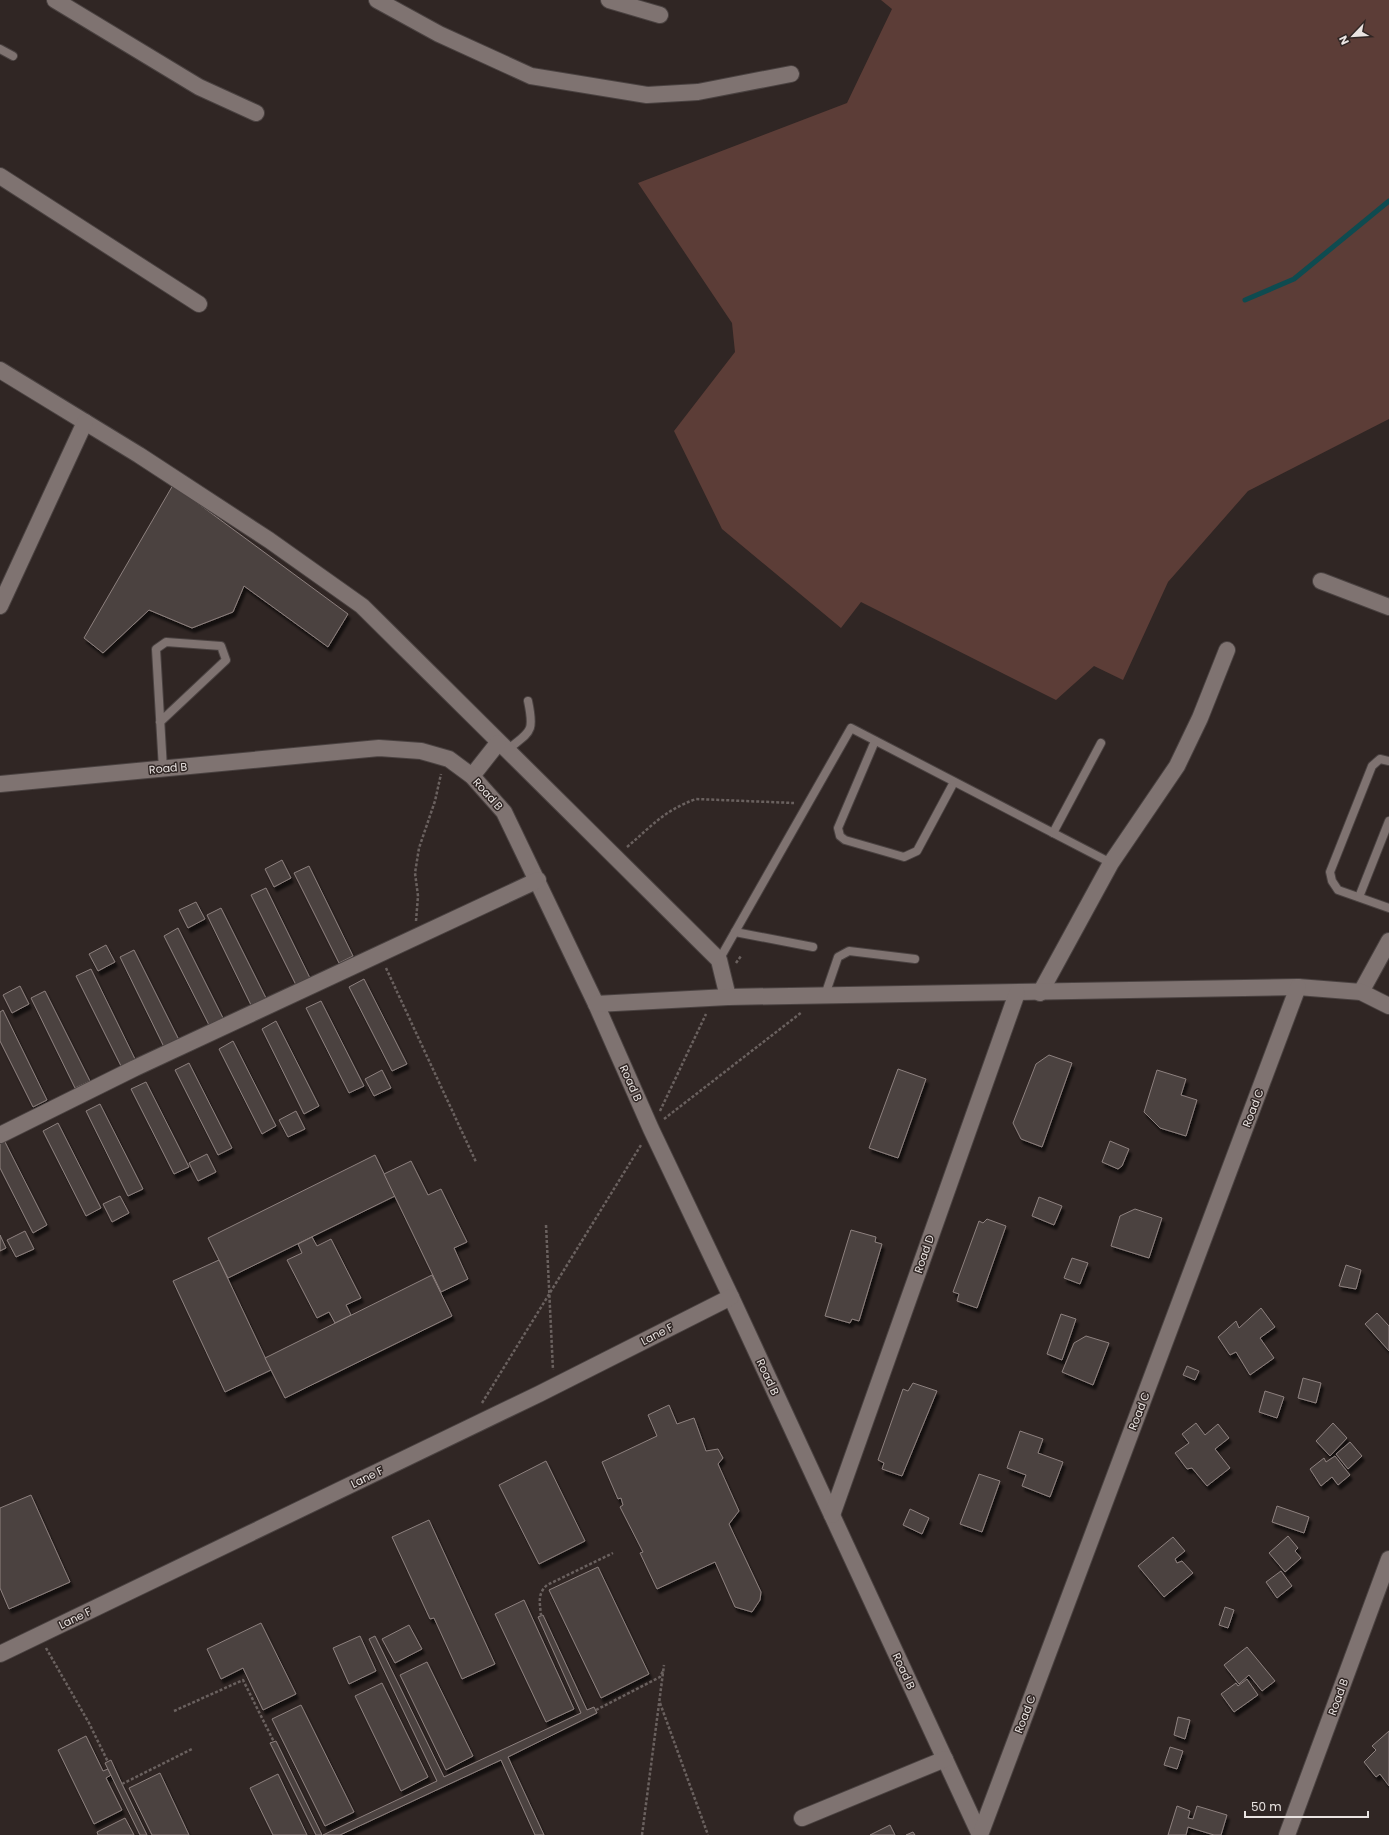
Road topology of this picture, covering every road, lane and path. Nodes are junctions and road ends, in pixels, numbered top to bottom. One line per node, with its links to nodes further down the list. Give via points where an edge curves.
1 (55, 0): 8 (street, via 198,87)
2 (377, 0): 7 (street, via 439,34 531,76 647,95 698,92)
3 (609, 0): 4 (street)
4 (660, 15)
5 (0, 49): 6 (lane)
6 (13, 56)
7 (791, 74)
8 (256, 113)
9 (0, 176): 10 (street)
10 (199, 304)
11 (0, 370): 12 (street)
12 (85, 422): 14 (street); 21 (street, via 269,540 362,606)
13 (1321, 581): 15 (street)
14 (0, 606)
15 (1389, 607)
16 (1227, 650): 32 (street, via 1200,718 1177,766)
17 (528, 701): 21 (lane, via 533,722 528,733)
18 (160, 722): 18 (lane, via 156,649 166,642 221,646 226,660); 24 (lane)
19 (875, 741): 26 (lane); 26 (lane, via 838,828 840,836 845,840 904,857 910,855 917,851); 28 (lane, via 851,728)
20 (1100, 743): 30 (lane)
21 (502, 747): 25 (street); 31 (street)
22 (445, 758): 24 (street, Road B, via 421,750 379,748); 25 (street, Road B); 37 (path, via 435,802 419,848 415,874 418,896)
23 (1389, 761): 34 (lane, via 1380,759 1372,766 1330,872 1338,890)
24 (162, 769): 27 (street, Road B)
25 (472, 776): 33 (street, Road B, via 504,812)
26 (954, 782): 30 (lane)
27 (0, 784)
28 (808, 805): 31 (path, via 696,799 661,816); 36 (lane)
29 (1389, 821): 34 (lane)
30 (1053, 833): 32 (lane)
31 (615, 858): 43 (street)
32 (1111, 863): 46 (street)
33 (538, 880): 37 (street); 50 (street, Road B)
34 (1359, 897): 35 (lane)
35 (1389, 908)
36 (735, 932): 39 (lane); 43 (lane)
37 (412, 939): 40 (street)
38 (1389, 941): 47 (street)
39 (813, 947)
40 (380, 954): 53 (street, via 135,1068); 54 (path)
41 (740, 956): 45 (path)
42 (915, 959): 49 (lane, via 849,951 842,953 838,957)
43 (719, 960): 45 (street)
44 (1298, 987): 46 (street); 47 (street); 76 (street, Road C)
45 (722, 992): 49 (street); 50 (street); 52 (path)
46 (1040, 992): 48 (street)
47 (1361, 992): 51 (street)
48 (1017, 993): 49 (street); 59 (street, Road D)
49 (825, 995): 52 (path)
50 (596, 1004): 52 (street, Road B)
51 (1389, 1006)
52 (651, 1129): 56 (street, Road B); 58 (path)
53 (0, 1136)
54 (476, 1162)
55 (546, 1225): 57 (path)
56 (731, 1297): 57 (street, Lane F); 59 (street, Road B)
57 (554, 1386): 58 (street, Lane F)
58 (466, 1429): 63 (street, Lane F)
59 (832, 1515): 70 (street, Road B)
60 (613, 1553): 62 (path, via 541,1590)
61 (1389, 1560): 77 (street, Road B)
62 (541, 1616)
63 (39, 1636): 64 (street, Lane F); 71 (path, via 89,1723)
64 (0, 1654)
65 (660, 1703): 66 (path, via 664,1665 660,1677); 74 (path); 75 (path)
66 (596, 1710)
67 (174, 1711): 68 (path, via 243,1680)
68 (274, 1742)
69 (192, 1749): 72 (path)
70 (945, 1760): 73 (street); 76 (street, Road B)
71 (108, 1762)
72 (122, 1784)
73 (802, 1818)
74 (642, 1835)
75 (708, 1835)
76 (980, 1835)
77 (1287, 1835)

